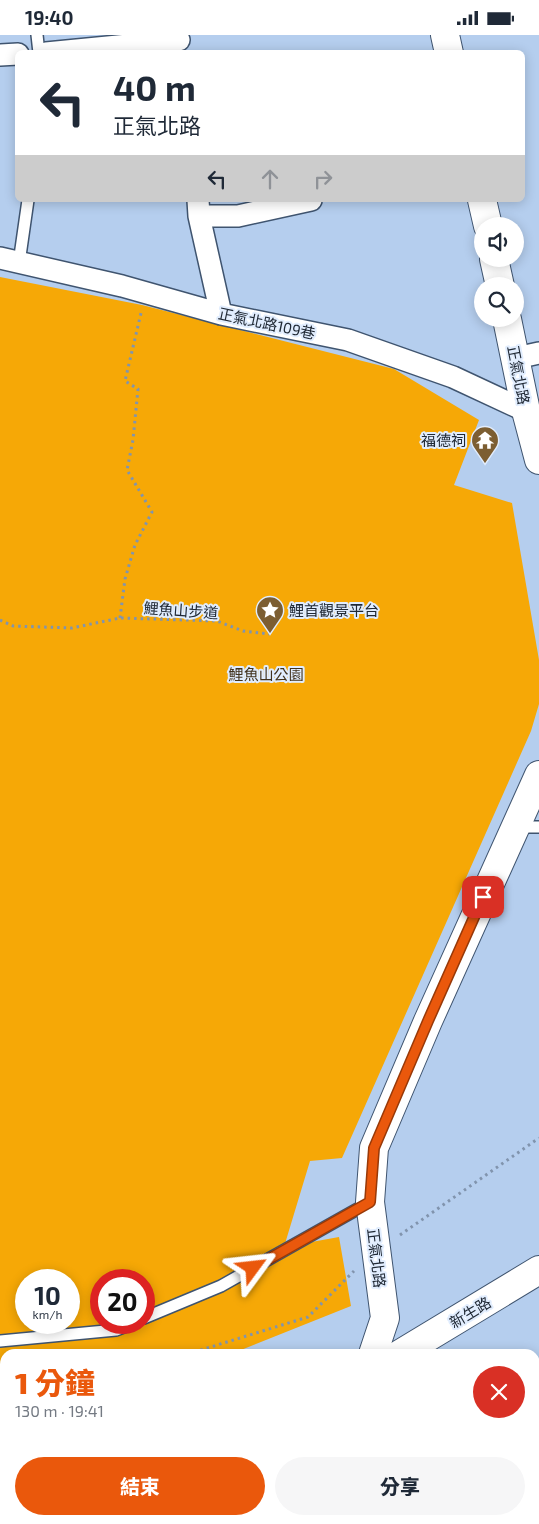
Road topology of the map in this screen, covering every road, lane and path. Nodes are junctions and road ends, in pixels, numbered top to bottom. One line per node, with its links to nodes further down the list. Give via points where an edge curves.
1 (37, 35): 4 (lane)
2 (446, 35): 6 (street)
3 (179, 42): 5 (street)
4 (39, 50)
5 (82, 50)
6 (448, 50)
7 (15, 54): 8 (street)
8 (0, 55)
9 (27, 202): 14 (lane)
10 (302, 202): 12 (street, via 238,216)
11 (482, 202): 13 (street)
12 (198, 208): 16 (street)
13 (486, 217)
14 (10, 261): 15 (street, 正氣北路109巷)
15 (146, 293): 16 (street, 正氣北路109巷); 21 (path, 鯉魚山步道, via 125,381 138,389 127,470 152,512 135,545 125,579)
16 (221, 315): 19 (street, 正氣北路109巷, via 348,340 453,377)
17 (511, 327): 18 (street, 正氣北路)
18 (527, 355): 19 (street, 正氣北路)
19 (526, 411): 20 (street, 正氣北路)
20 (539, 460)
21 (120, 618): 22 (path, 鯉魚山步道, via 72,629 13,626); 23 (path, 鯉魚山步道, via 217,621 243,631)
22 (0, 620)
23 (270, 634)
24 (539, 775): 25 (street, 正氣北路)
25 (527, 827): 28 (street, 正氣北路, via 428,1021 374,1148)
26 (539, 1138): 27 (path)
27 (487, 1175)
28 (370, 1202): 30 (lane, via 221,1286); 35 (street, 正氣北路, via 385,1318)
29 (539, 1270): 36 (street, 新生路)
30 (155, 1313)
31 (308, 1317): 34 (path)
32 (90, 1332): 33 (lane)
33 (0, 1341)
34 (204, 1349)
35 (375, 1349)
36 (408, 1349)

